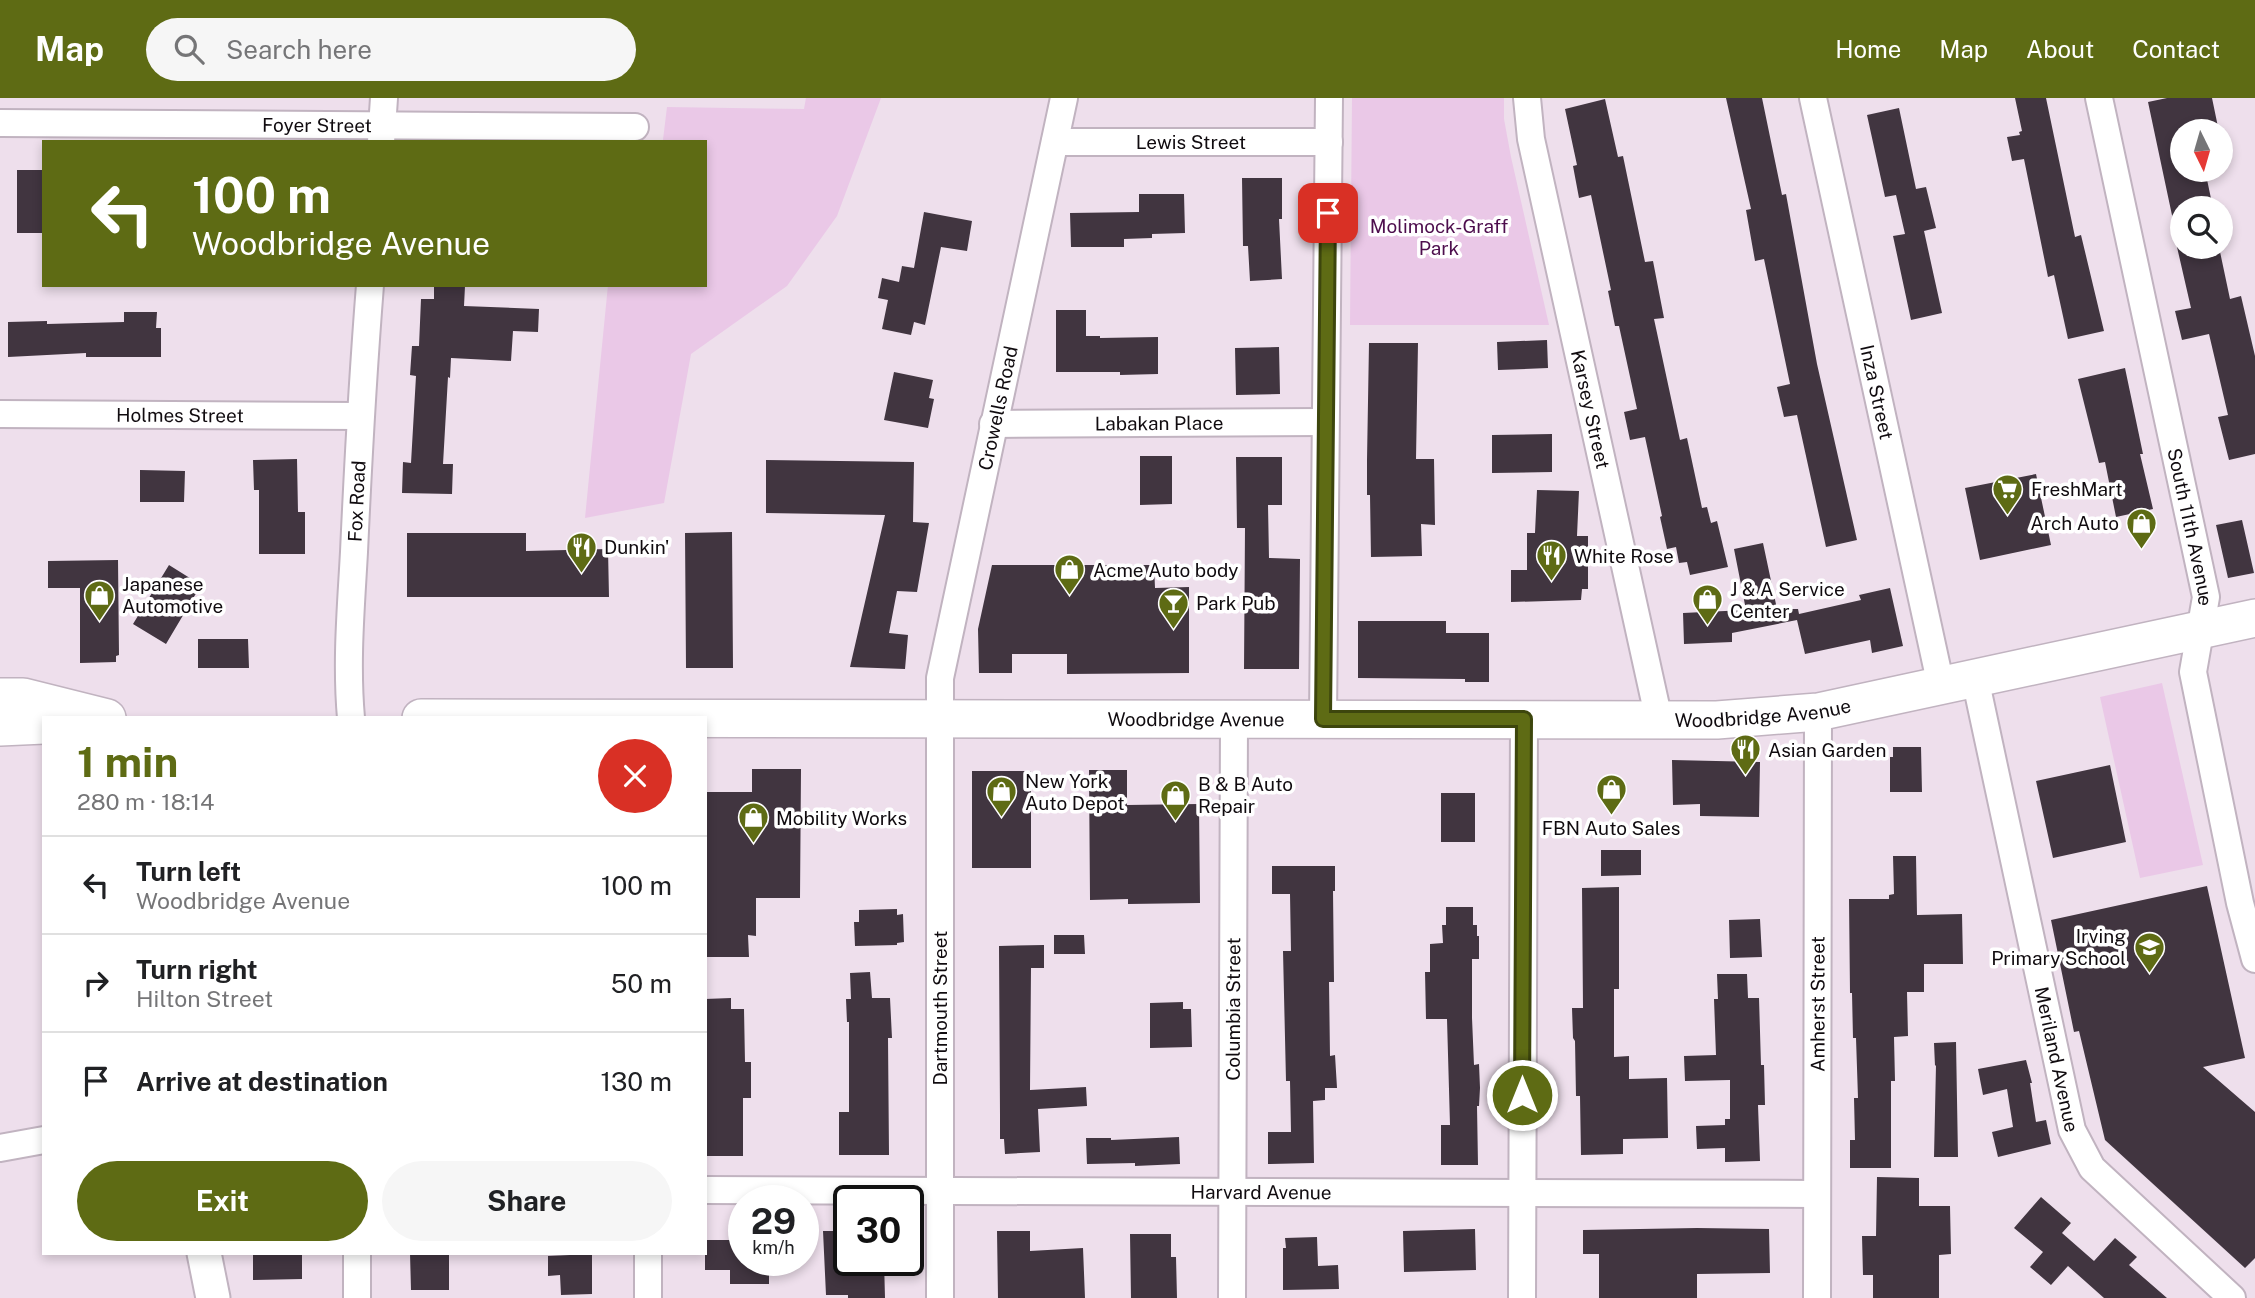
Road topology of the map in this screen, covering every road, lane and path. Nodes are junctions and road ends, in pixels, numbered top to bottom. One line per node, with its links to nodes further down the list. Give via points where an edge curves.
1 (1064, 98): 9 (street, Crowells Road)
2 (1329, 98): 10 (street)
3 (1527, 98): 28 (street, Karsey Street, via 1531,139)
4 (1813, 98): 18 (street, Inza Street)
5 (2099, 98): 17 (street, South 11th Avenue, via 2206,597)
6 (382, 121): 7 (street, Foyer Street); 8 (street, Foyer Street)
7 (0, 123)
8 (635, 127)
9 (1055, 142): 10 (street, Lewis Street); 15 (street, Crowells Road)
10 (1329, 142): 14 (street)
11 (370, 287): 13 (street, Fox Road)
12 (0, 414): 13 (street, Holmes Street)
13 (360, 416): 22 (street, Fox Road, via 348,681)
14 (1324, 422): 15 (street, Labakan Place); 26 (street)
15 (993, 424): 24 (street, Crowells Road, via 940,678)
16 (2255, 618): 17 (main road, Woodbridge Avenue)
17 (2200, 630): 18 (main road, Woodbridge Avenue); 31 (street, South 11th Avenue, via 2193,672)
18 (1958, 682): 20 (main road, Woodbridge Avenue); 50 (street, Meriland Avenue, via 2080,1148 2108,1184)
19 (0, 697): 21 (main road, via 23,697)
20 (1818, 712): 28 (main road, Woodbridge Avenue); 39 (street, Amherst Street)
21 (99, 716)
22 (351, 716)
23 (707, 717): 24 (main road, Woodbridge Avenue)
24 (940, 718): 25 (main road, Woodbridge Avenue); 36 (street, Dartmouth Street)
25 (1234, 719): 26 (main road, Woodbridge Avenue); 37 (street, Columbia Street)
26 (1323, 719): 27 (main road, Woodbridge Avenue)
27 (1524, 719): 28 (main road, Woodbridge Avenue); 38 (street)
28 (1659, 720)
29 (42, 725): 30 (main road)
30 (0, 727)
31 (2248, 902): 32 (street, South 11th Avenue)
32 (2255, 959)
33 (42, 1140): 34 (street)
34 (0, 1148)
35 (707, 1190): 36 (street, Harvard Avenue)
36 (941, 1192): 37 (street, Harvard Avenue); 46 (street, Dartmouth Street)
37 (1233, 1192): 38 (street, Harvard Avenue); 47 (street, Columbia Street)
38 (1522, 1192): 39 (street, Harvard Avenue); 48 (street)
39 (1816, 1194): 49 (street, Amherst Street)
40 (204, 1255): 43 (street)
41 (357, 1255): 44 (street)
42 (648, 1255): 45 (street)
43 (213, 1298)
44 (357, 1298)
45 (648, 1298)
46 (940, 1298)
47 (1232, 1298)
48 (1522, 1298)
49 (1817, 1298)
50 (2232, 1298)

